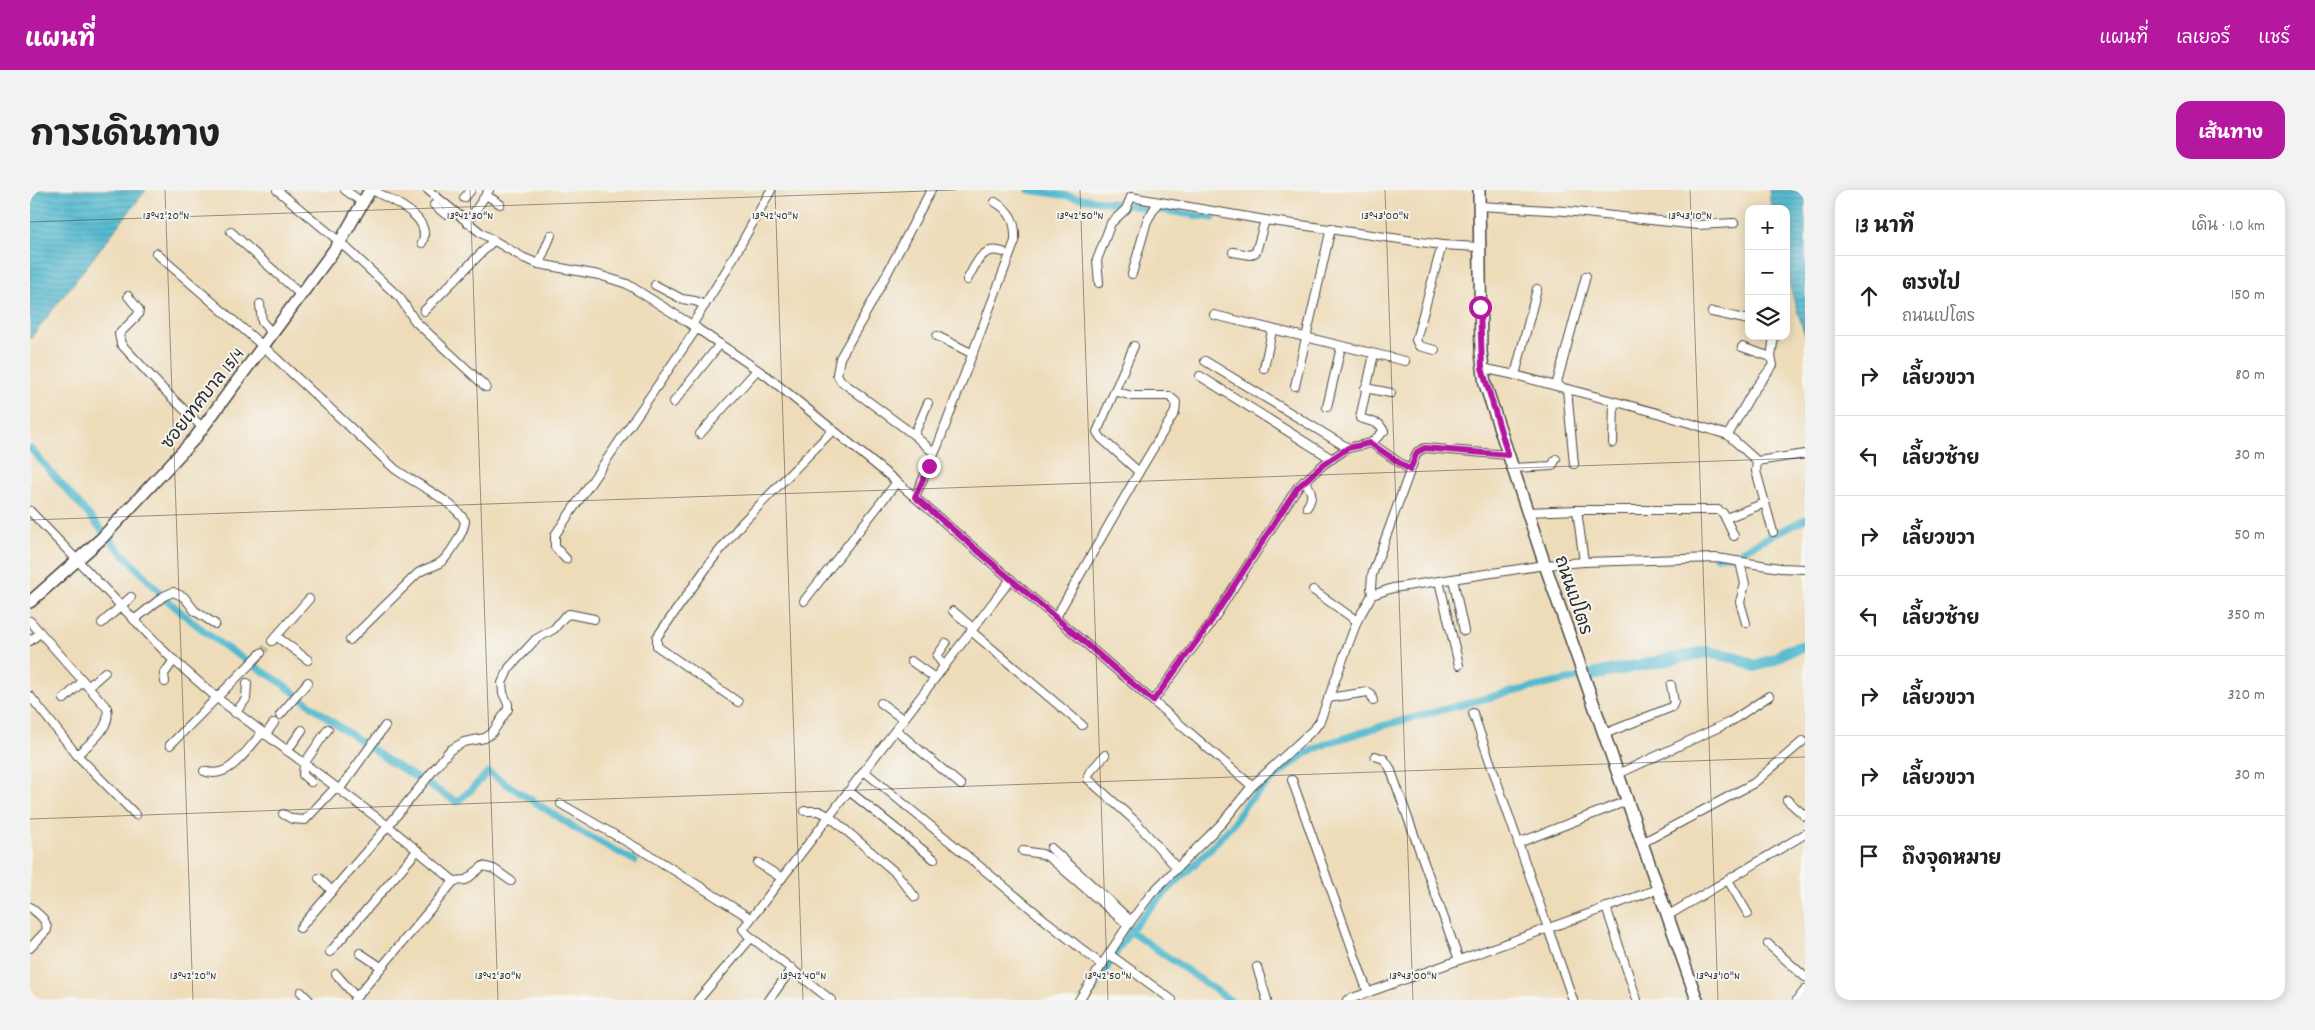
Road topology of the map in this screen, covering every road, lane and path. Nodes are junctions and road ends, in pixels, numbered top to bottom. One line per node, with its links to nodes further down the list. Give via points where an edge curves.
1 (277, 190): 25 (street)
2 (345, 190): 12 (street)
3 (371, 190): 12 (street, ซอยเทศบาล 15/4); 26 (street, via 405,208 424,225 426,231)
4 (428, 190): 17 (street)
5 (471, 190): 10 (street)
6 (771, 190): 42 (street)
7 (931, 190): 83 (street, via 838,367 841,381)
8 (1479, 190): 16 (street, ถนนเปโตร)
9 (488, 191): 14 (street); 19 (street)
10 (464, 198)
11 (995, 202): 31 (street, via 1011,216 1015,232)
12 (362, 203): 25 (street, ซอยเทศบาล 15/4)
13 (1157, 203): 18 (street); 33 (street); 36 (street, via 1131,197 1126,210 1111,223 1098,260)
14 (500, 204)
15 (434, 205): 17 (street, via 445,214)
16 (1479, 206): 20 (street, via 1566,211 1698,225); 28 (street, ถนนเปโตร)
17 (453, 212): 19 (street)
18 (1265, 220): 21 (street); 29 (street, via 1256,252 1250,255)
19 (467, 223): 24 (street)
20 (1734, 223)
21 (1331, 228): 27 (street); 51 (street)
22 (231, 232): 39 (street)
23 (551, 235): 32 (street)
24 (493, 241): 32 (street); 43 (street)
25 (340, 242): 39 (street, ซอยเทศบาล 15/4); 71 (street, via 400,298 414,321)
26 (422, 243)
27 (1442, 244): 28 (street); 58 (street, via 1416,340 1419,346)
28 (1479, 247): 65 (street, ถนนเปโตร)
29 (1233, 252)
30 (156, 253): 57 (street)
31 (1006, 254): 35 (street, via 989,250 983,253); 59 (street)
32 (539, 264): 47 (street, via 626,284)
33 (1132, 274)
34 (1586, 276): 70 (street)
35 (968, 280)
36 (1099, 282)
37 (655, 285): 42 (street, via 682,299)
38 (1537, 289): 67 (street)
39 (301, 295): 49 (street, ซอยเทศบาล 15/4)
40 (128, 296): 80 (street, via 139,310 119,334 121,344)
41 (260, 304): 49 (street, via 262,322)
42 (705, 305): 47 (street)
43 (424, 311)
44 (1712, 312): 46 (street)
45 (1214, 315): 48 (street)
46 (1745, 319)
47 (695, 326): 53 (street); 109 (street, via 556,534 555,546)
48 (1272, 331): 51 (street); 64 (street)
49 (273, 334): 57 (street, ซอยเทศบาล 15/4)
50 (938, 336): 59 (street)
51 (1307, 338): 55 (street); 69 (street)
52 (1773, 340): 61 (street)
53 (720, 344): 66 (street); 77 (street)
54 (1134, 346): 74 (street)
55 (1340, 347): 60 (street); 79 (street)
56 (1742, 347): 61 (street)
57 (264, 348): 80 (street, ซอยเทศบาล 15/4); 137 (street, via 395,469 455,508 465,522 462,535 441,562 424,568)
58 (1435, 350)
59 (972, 354): 88 (street)
60 (1374, 354): 63 (street); 72 (street)
61 (1771, 357): 84 (street, via 1772,368 1752,393)
62 (1205, 360): 87 (street)
63 (1405, 361)
64 (1264, 368)
65 (1482, 368): 67 (street); 90 (street, ถนนเปโตร)
66 (757, 370): 81 (street); 82 (street)
67 (1515, 375): 70 (street)
68 (1200, 376): 91 (street)
69 (1295, 386)
70 (1556, 386): 73 (street)
71 (486, 387)
72 (1365, 388): 75 (street); 85 (street, via 1360,418 1378,424 1384,431)
73 (1567, 389): 76 (street); 94 (street)
74 (1114, 392): 97 (street, via 1097,432); 97 (street, via 1132,396 1169,396 1176,402 1175,412)
75 (1391, 393)
76 (1614, 402): 84 (street); 86 (street)
77 (673, 403)
78 (928, 403): 83 (street)
79 (1327, 407)
80 (203, 428): 110 (street, ซอยเทศบาล 15/4, via 113,527)
81 (833, 430): 99 (street); 160 (street, via 742,523 656,638 657,646)
82 (700, 434)
83 (914, 435): 88 (street)
84 (1728, 435): 93 (street)
85 (1370, 443): 87 (street); 96 (street)
86 (1613, 443)
87 (1348, 448): 91 (street)
88 (934, 453): 100 (street)
89 (1805, 454): 93 (street)
90 (1508, 455): 95 (street, ถนนเปโตร); 96 (street, via 1425,448 1417,452)
91 (1332, 459): 98 (street)
92 (1556, 460): 95 (street, via 1552,466)
93 (1757, 462): 101 (street, via 1756,472)
94 (1574, 464)
95 (1512, 468): 105 (street, ถนนเปโตร)
96 (1410, 470): 119 (street, via 1372,575)
97 (1139, 472): 126 (street)
98 (1304, 481): 102 (street, via 1312,492); 158 (street, via 1208,626)
99 (897, 482): 100 (street); 122 (street)
100 (915, 497): 115 (street)
101 (1765, 503): 106 (street); 107 (street)
102 (1307, 507)
103 (1577, 510): 105 (street); 106 (street, via 1715,509 1721,510); 111 (street)
104 (30, 511): 110 (street)
105 (1527, 512): 113 (street, ถนนเปโตร)
106 (1726, 518): 108 (street)
107 (1773, 532)
108 (1734, 536)
109 (566, 559)
110 (76, 560): 123 (street, ซอยเทศบาล 15/4); 124 (street)
111 (1584, 562): 112 (street, via 1717,558); 113 (street)
112 (1740, 562): 114 (street); 133 (street, via 1745,584 1740,602)
113 (1545, 565): 116 (street); 173 (street, ถนนเปโตร)
114 (1805, 568)
115 (1010, 579): 126 (street); 134 (street)
116 (1452, 579): 117 (street); 135 (street)
117 (1439, 581): 119 (street, via 1393,588); 145 (street)
118 (1313, 590): 130 (street)
119 (1372, 595): 130 (street)
120 (131, 597): 124 (street)
121 (309, 599): 142 (street, via 274,638)
122 (804, 601)
123 (30, 602)
124 (120, 606): 128 (street); 131 (street)
125 (953, 611): 134 (street)
126 (1056, 617): 158 (street)
127 (594, 619): 198 (street, via 569,614 554,629 536,639 509,668 502,683 508,709 500,722 485,738 464,742 450,750)
128 (134, 620): 132 (street, via 173,592 184,597 195,611); 141 (street)
129 (30, 621): 136 (street)
130 (1357, 621): 156 (street)
131 (102, 623)
132 (215, 624)
133 (1746, 624)
134 (972, 629): 144 (street); 167 (street)
135 (1464, 631)
136 (40, 633): 138 (street); 151 (street)
137 (350, 640)
138 (30, 641)
139 (946, 643): 144 (street, via 938,656)
140 (256, 658): 155 (street)
141 (174, 660): 148 (street, via 164,674); 155 (street)
142 (308, 660)
143 (911, 661): 147 (street)
144 (944, 666): 147 (street)
145 (1459, 666)
146 (105, 672): 151 (street)
147 (935, 678): 165 (street)
148 (165, 682)
149 (308, 682): 164 (street)
150 (247, 683): 162 (street, via 246,699)
151 (85, 684): 157 (street); 177 (street, via 107,708 109,715 101,731)
152 (1671, 685): 173 (street, via 1672,707)
153 (30, 696): 177 (street)
154 (1769, 696): 183 (street, via 1730,722)
155 (217, 698): 162 (street); 175 (street)
156 (1328, 698): 159 (street, via 1368,692); 187 (street, via 1315,728)
157 (64, 699)
158 (1153, 701): 187 (street)
159 (1373, 701)
160 (738, 702)
161 (881, 703): 165 (street)
162 (235, 713): 172 (street)
163 (1473, 713): 200 (street)
164 (280, 715)
165 (904, 720): 171 (street)
166 (274, 723): 172 (street)
167 (1082, 725)
168 (385, 726): 188 (street, via 370,750)
169 (328, 729): 180 (street)
170 (302, 730): 176 (street)
171 (896, 730): 182 (street); 186 (street)
172 (263, 734): 176 (street); 181 (street, via 232,766 217,773)
173 (1604, 734): 183 (street, ถนนเปโตร)
174 (1803, 741): 201 (street, via 1754,783)
175 (170, 745)
176 (287, 751): 180 (street)
177 (77, 755): 195 (street)
178 (1105, 755): 207 (street, via 1089,773 1088,779 1135,821)
179 (1375, 756): 230 (street, via 1384,759 1390,768)
180 (304, 764): 185 (street, via 303,775); 188 (street)
181 (204, 771)
182 (864, 771): 189 (street); 231 (street)
183 (1618, 774): 191 (street, ถนนเปโตร)
184 (1292, 780): 239 (street)
185 (311, 782)
186 (961, 785)
187 (1252, 786): 207 (street, via 1222,823)
188 (337, 788): 194 (street, via 305,820); 198 (street)
189 (849, 791): 196 (street); 205 (street)
190 (1787, 800): 197 (street)
191 (1627, 801): 200 (street); 201 (street, ถนนเปโตร)
192 (561, 804): 221 (street, via 654,857)
193 (805, 810): 196 (street)
194 (283, 814)
195 (136, 815)
196 (829, 816): 209 (street); 215 (street, via 906,882)
197 (1805, 816)
198 (388, 826): 203 (street); 214 (street)
199 (1805, 834): 211 (street)
200 (1518, 843): 223 (street)
201 (1642, 843): 213 (street, ถนนเปโตร)
202 (1051, 848): 220 (street)
203 (418, 851): 210 (street); 227 (street)
204 (1023, 851): 220 (street, via 1050,858)
205 (934, 859)
206 (758, 862): 209 (street)
207 (1177, 868): 220 (street)
208 (319, 878): 214 (street)
209 (782, 878): 221 (street)
210 (454, 880): 212 (street, via 466,880 483,866 494,869); 232 (street)
211 (1728, 880): 218 (street); 219 (street)
212 (510, 882)
213 (1658, 889): 217 (street); 219 (street, ถนนเปโตร)
214 (332, 891): 222 (street)
215 (915, 897)
216 (30, 907): 226 (street, via 47,925 47,930)
217 (1606, 907): 223 (street); 250 (street)
218 (1748, 914)
219 (1667, 916): 251 (street, ถนนเปโตร)
220 (1129, 923): 229 (street)
221 (746, 924): 224 (street)
222 (300, 928)
223 (1547, 928): 230 (street); 249 (street)
224 (751, 938): 234 (street); 243 (street)
225 (1768, 944): 236 (street)
226 (30, 948)
227 (330, 952)
228 (360, 953): 232 (street)
229 (1111, 955): 231 (street); 246 (street)
230 (1459, 960): 239 (street)
231 (1102, 965): 245 (street)
232 (380, 967): 241 (street)
233 (1257, 967): 247 (street)
234 (792, 968): 240 (street); 244 (street)
235 (336, 974): 241 (street)
236 (1805, 977)
237 (301, 992): 242 (street)
238 (1804, 992): 252 (street)
239 (1368, 993): 248 (street)
240 (826, 998)
241 (355, 999)
242 (309, 1000)
243 (698, 1000)
244 (769, 1000)
245 (1079, 1000)
246 (1172, 1000)
247 (1267, 1000)
248 (1348, 1000)
249 (1573, 1000)
250 (1637, 1000)
251 (1697, 1000)
252 (1797, 1000)

